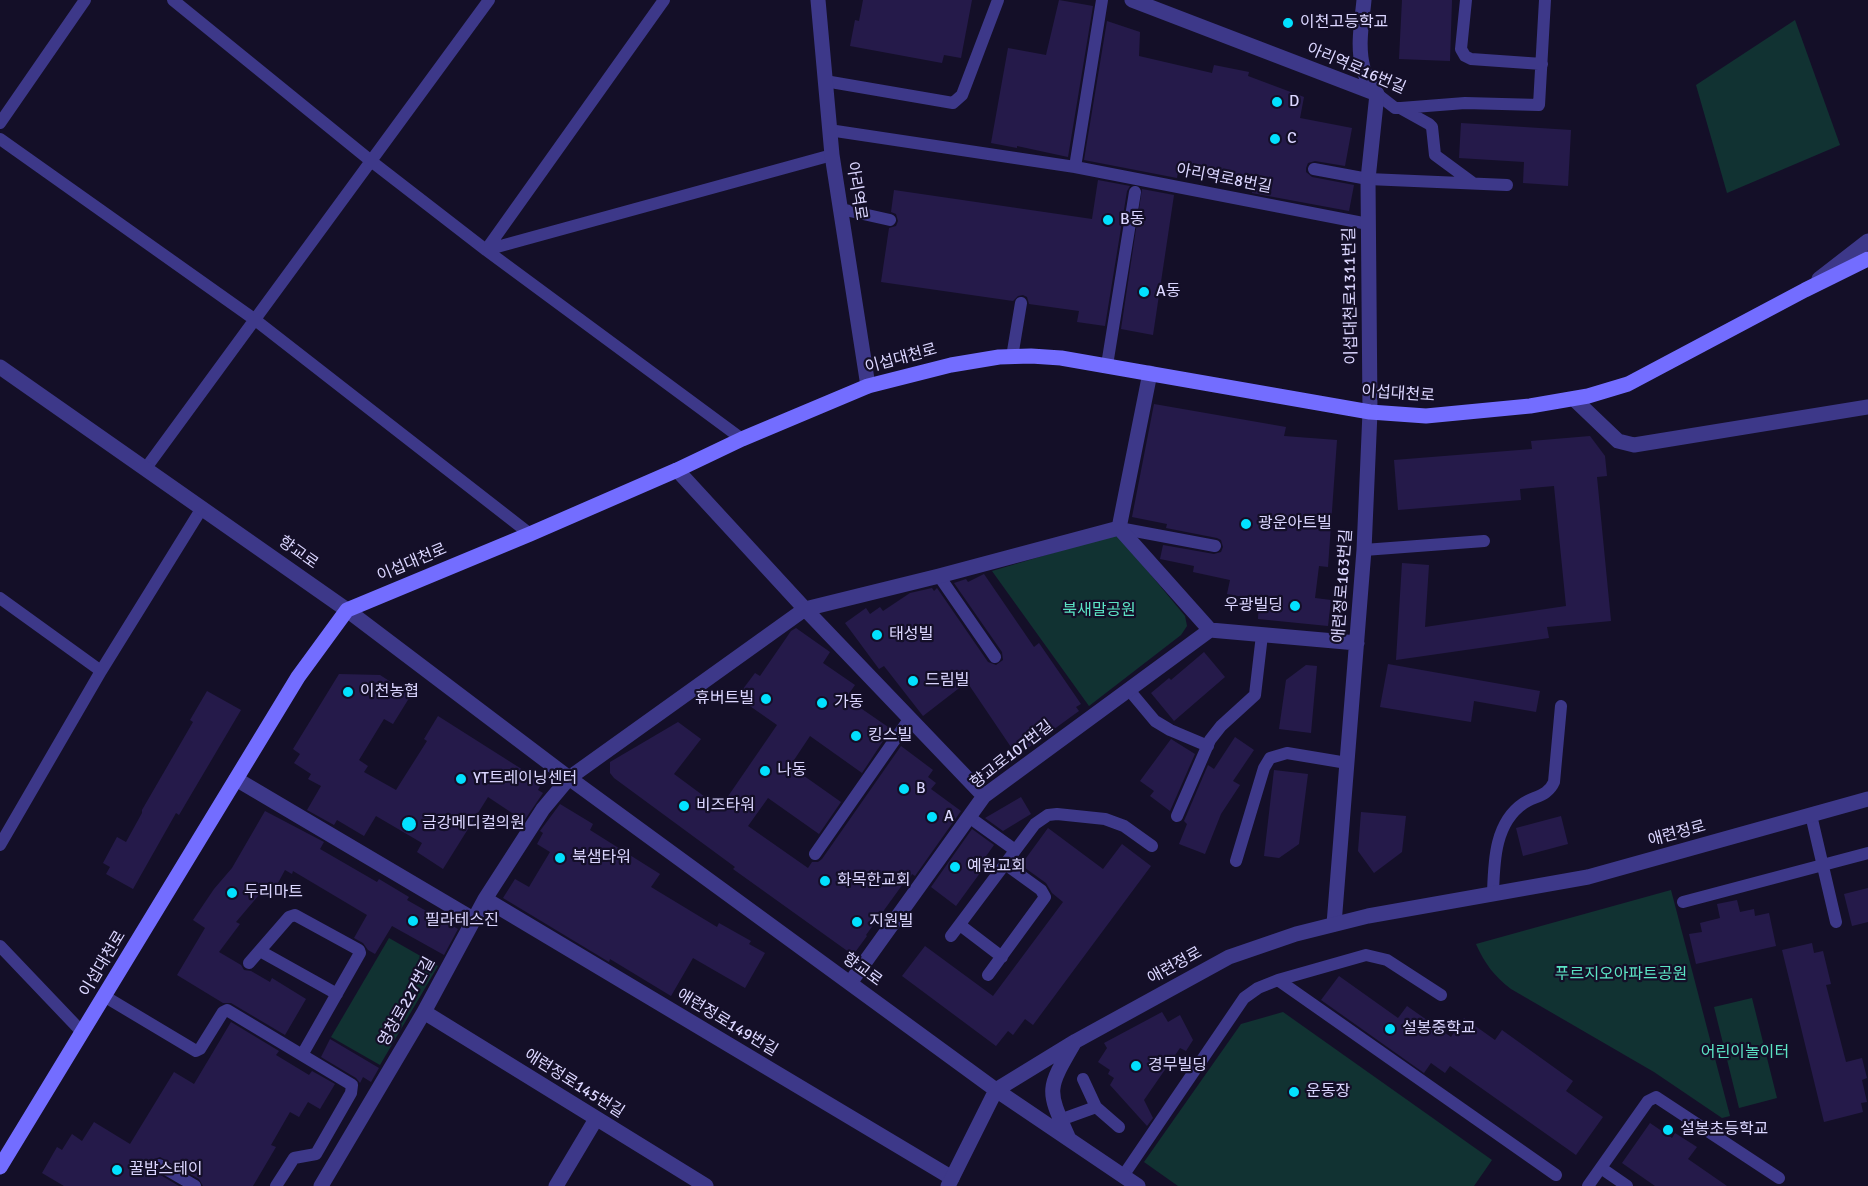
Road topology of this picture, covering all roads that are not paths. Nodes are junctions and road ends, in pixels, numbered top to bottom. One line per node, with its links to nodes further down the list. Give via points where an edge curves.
1 (85, 0): 16 (lane)
2 (173, 0): 20 (lane)
3 (489, 0): 20 (lane)
4 (664, 0): 31 (lane)
5 (818, 0): 13 (street, 아리역로)
6 (999, 0): 13 (lane, via 962,95 953,103)
7 (1102, 0): 21 (lane)
8 (1132, 0): 14 (street, 아리역로16번길)
9 (1364, 0): 14 (street, via 1362,63)
10 (1466, 0): 12 (lane, via 1461,49 1464,56)
11 (1545, 0): 12 (lane)
12 (1542, 64): 15 (lane, 아리역로16번길, via 1540,105 1465,103)
13 (825, 81): 17 (street, 아리역로)
14 (1377, 94): 15 (lane, 아리역로16번길, via 1395,108); 23 (street, 이섭대천로1311번길)
15 (1401, 108): 24 (lane, via 1429,123 1435,155)
16 (0, 123)
17 (829, 130): 19 (street, 아리역로); 21 (lane, 아리역로8번길)
18 (0, 139): 35 (lane)
19 (832, 155): 27 (street, 아리역로); 31 (lane)
20 (371, 161): 31 (lane); 35 (lane)
21 (1074, 167): 29 (lane, 아리역로8번길)
22 (1314, 169): 23 (lane)
23 (1368, 179): 24 (lane); 29 (street, 이섭대천로1311번길)
24 (1473, 183): 25 (lane)
25 (1507, 185)
26 (1135, 192): 37 (lane)
27 (841, 209): 28 (lane); 40 (street, 아리역로)
28 (890, 220)
29 (1368, 224): 43 (street, 이섭대천로1311번길)
30 (1868, 241): 33 (street)
31 (486, 250): 44 (lane)
32 (1868, 259): 33 (main road, 이섭대천로)
33 (1805, 290): 41 (main road, 이섭대천로, via 1628,384)
34 (1021, 303): 36 (lane)
35 (254, 319): 45 (lane); 49 (lane)
36 (1012, 357): 37 (main road, 이섭대천로, via 1061,358); 40 (main road, 이섭대천로, via 951,365)
37 (1107, 365): 39 (main road, 이섭대천로)
38 (0, 367): 45 (street, 향교로)
39 (1150, 373): 43 (main road, 이섭대천로); 48 (street)
40 (868, 386): 44 (main road, 이섭대천로)
41 (1574, 399): 42 (street, via 1618,441 1635,445); 43 (main road, 이섭대천로, via 1457,415)
42 (1868, 407)
43 (1370, 412): 52 (street, 애련정로163번길)
44 (742, 439): 46 (main road, 이섭대천로)
45 (146, 468): 47 (street, 향교로)
46 (677, 470): 49 (main road, 이섭대천로); 55 (street)
47 (202, 508): 56 (street, 향교로); 61 (lane)
48 (1119, 528): 51 (lane); 53 (street); 57 (street)
49 (530, 534): 56 (main road, 이섭대천로)
50 (1484, 541): 52 (lane)
51 (1215, 546)
52 (1364, 550): 59 (street, 애련정로163번길)
53 (939, 576): 55 (street); 60 (lane)
54 (0, 598): 61 (lane)
55 (805, 609): 64 (street); 67 (street)
56 (347, 610): 67 (street, 향교로); 68 (main road, 이섭대천로, via 298,677)
57 (1210, 630): 58 (street); 62 (street, 향교로107번길)
58 (1262, 635): 59 (street); 65 (lane, via 1255,694)
59 (1357, 643): 66 (street, 애련정로163번길)
60 (995, 657)
61 (101, 671): 74 (lane)
62 (1129, 690): 65 (lane, via 1155,721); 69 (street, 향교로107번길)
63 (1561, 706): 82 (lane, via 1554,782 1547,793 1521,805 1506,823 1495,854)
64 (910, 718): 69 (street); 78 (lane)
65 (1208, 746): 72 (lane)
66 (1347, 763): 79 (lane, via 1287,753 1270,759); 87 (street, 애련정로163번길)
67 (569, 778): 83 (street, 영창로227번길, via 543,809); 96 (street, 향교로)
68 (236, 779): 85 (street); 99 (main road, 이섭대천로)
69 (984, 796): 73 (street, 향교로107번길)
70 (1868, 799): 71 (street, 애련정로)
71 (1811, 815): 81 (lane); 82 (street, 애련정로, via 1588,877)
72 (1177, 816)
73 (969, 817): 76 (lane); 96 (street, 향교로107번길)
74 (0, 845)
75 (1152, 846): 76 (lane, via 1116,822 1058,814 1040,819)
76 (1015, 850): 80 (lane)
77 (1868, 853): 81 (lane)
78 (815, 854)
79 (1236, 861)
80 (1005, 864): 88 (lane); 92 (lane, via 1045,895)
81 (1822, 865): 84 (lane); 86 (lane)
82 (1493, 894): 87 (street, 애련정로)
83 (485, 899): 85 (street, 영창로227번길); 117 (street, 애련정로149번길)
84 (1683, 902)
85 (473, 919): 100 (street, 영창로227번길)
86 (1836, 922)
87 (1334, 924): 102 (street, 애련정로, via 1229,957)
88 (960, 925): 89 (lane); 92 (lane)
89 (951, 936)
90 (0, 946): 101 (lane)
91 (260, 951): 93 (lane); 97 (lane); 97 (lane, via 295,915 357,948 360,954)
92 (1002, 957): 94 (lane)
93 (249, 963)
94 (988, 975)
95 (1278, 980): 98 (lane, via 1366,955 1387,960); 114 (lane); 115 (lane, via 1244,998)
96 (850, 983): 105 (street, 향교로)
97 (337, 994): 103 (lane)
98 (1441, 995)
99 (104, 996): 101 (main road, 이섭대천로); 103 (lane, via 195,1050 200,1049 226,1010)
100 (424, 1012): 107 (street, 애련정로145번길); 120 (street, 영창로227번길)
101 (82, 1032): 112 (main road, 이섭대천로)
102 (1076, 1041): 105 (street, 애련정로); 108 (street, via 1052,1086)
103 (302, 1055): 119 (lane, via 350,1083 353,1090 316,1154 294,1158)
104 (1083, 1078): 106 (lane)
105 (996, 1090): 110 (street, 향교로); 117 (street)
106 (1096, 1107): 108 (lane); 109 (lane)
107 (596, 1119): 121 (street); 122 (street, 애련정로145번길)
108 (1060, 1120): 110 (street)
109 (1119, 1127)
110 (1069, 1139): 115 (street, 향교로)
111 (159, 1165): 118 (lane)
112 (0, 1167)
113 (1601, 1168): 116 (lane, via 1648,1101 1656,1097); 124 (lane); 125 (lane)
114 (1556, 1175)
115 (1123, 1176): 123 (street, 향교로)
116 (1779, 1178)
117 (950, 1182)
118 (195, 1186)
119 (276, 1186)
120 (321, 1186)
121 (556, 1186)
122 (706, 1186)
123 (1138, 1186)
124 (1588, 1186)
125 (1627, 1186)

